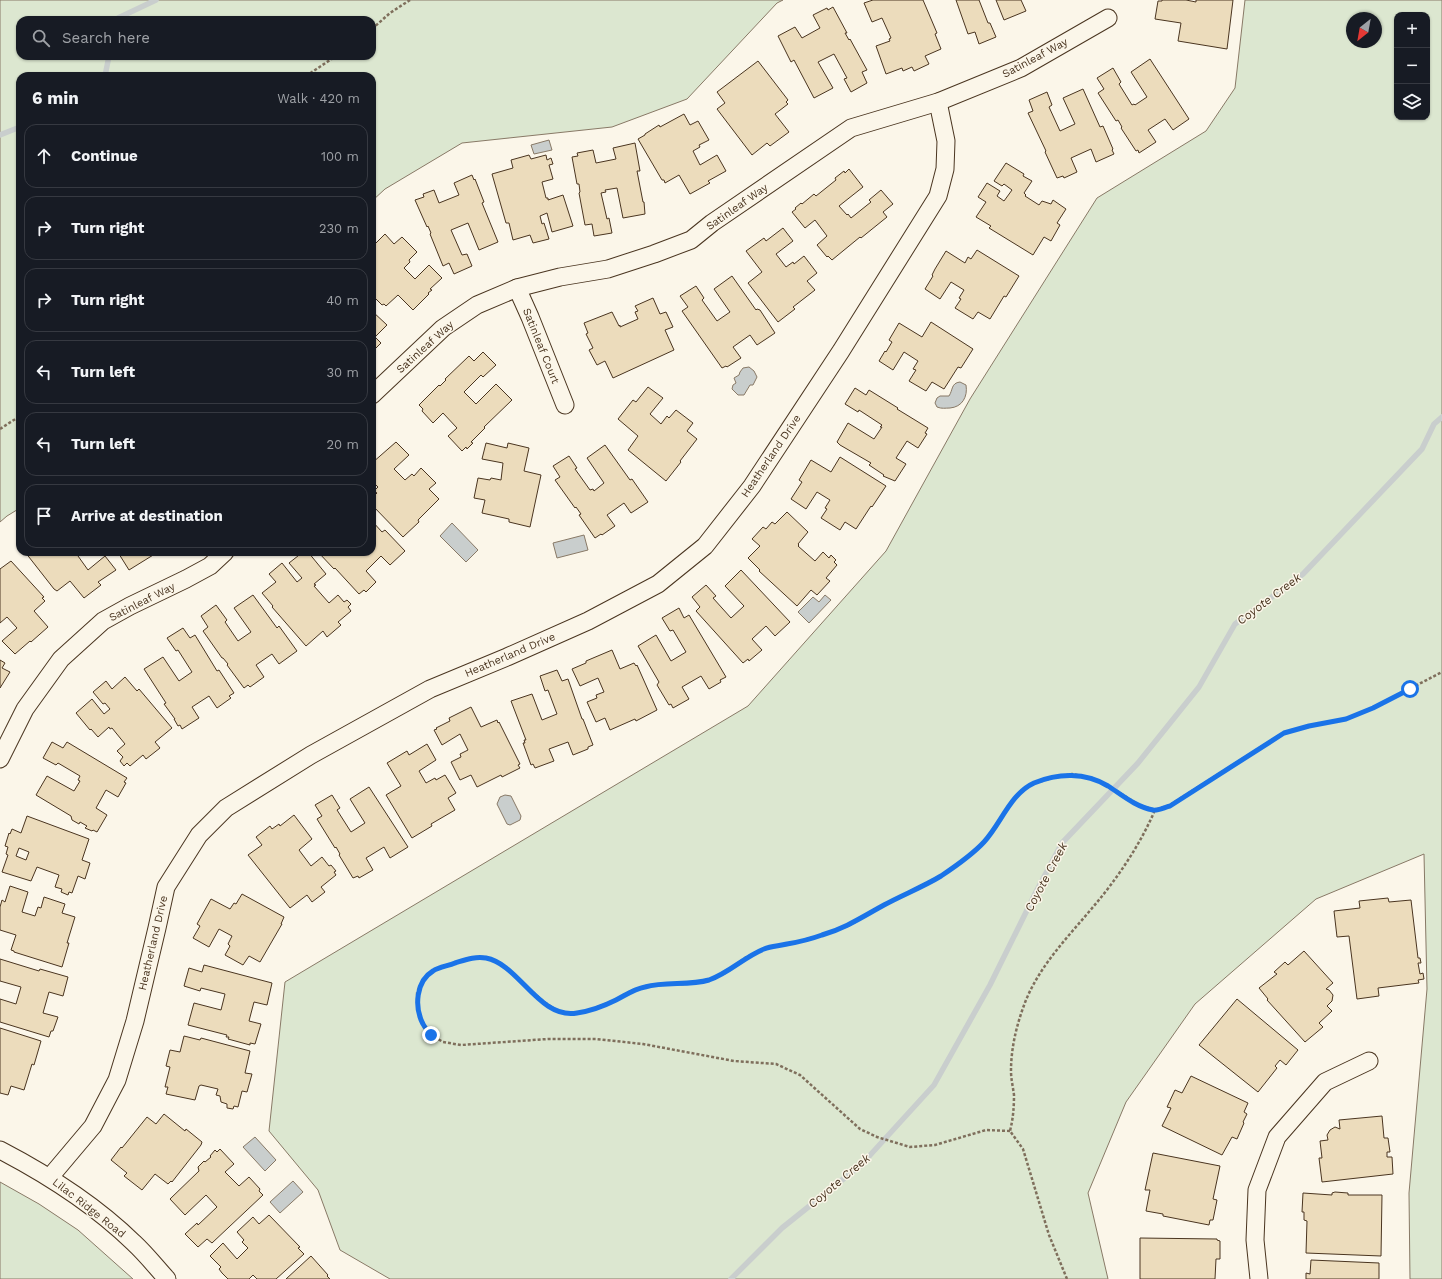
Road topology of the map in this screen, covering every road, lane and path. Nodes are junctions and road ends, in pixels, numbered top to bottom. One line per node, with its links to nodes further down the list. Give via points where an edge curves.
1 (410, 0): 3 (path)
2 (1108, 18): 6 (street, Satinleaf Way, via 1021,68)
3 (376, 25)
4 (330, 60): 5 (path)
5 (312, 72)
6 (938, 102): 7 (street, Satinleaf Way, via 851,128 691,240 608,269); 19 (street, Heatherland Drive, via 946,141 945,169 938,196 841,351 752,486 705,546 658,584 588,621 430,689 311,755 226,808 199,835 166,887 135,1021 117,1080 93,1126)
7 (516, 288): 8 (street, Satinleaf Way, via 477,305 443,328); 9 (street, Satinleaf Court)
8 (376, 392)
9 (565, 405)
10 (16, 419): 11 (path)
11 (0, 429)
12 (221, 556): 14 (street, Satinleaf Way, via 210,566 103,621 61,659 25,709)
13 (1442, 672): 15 (path, via 1346,719 1284,733 1170,806)
14 (0, 759)
15 (1155, 810): 17 (path, via 1121,871 1037,976 1026,1001 1012,1048 1014,1116); 17 (path, via 1139,805 1092,778 1072,774 1032,784 1019,793 984,842 965,859 940,876 848,926 766,948 745,958 725,973 708,980 647,986 590,1010 573,1014 558,1011 544,1002 499,962 485,957 469,958 433,971 423,980 417,992 422,1022 431,1035 444,1042 461,1045 548,1039 596,1039 642,1044 734,1061 776,1064 800,1075 860,1129 910,1147 935,1145 986,1130)
16 (1369, 1061): 22 (street, via 1325,1082 1277,1137 1257,1190 1255,1240)
17 (1010, 1131): 21 (path, via 1022,1149 1049,1235)
18 (0, 1150): 19 (street, Lilac Ridge Road)
19 (50, 1177): 20 (street, Lilac Ridge Road, via 134,1243)
20 (167, 1279)
21 (1067, 1279)
22 (1259, 1279)

